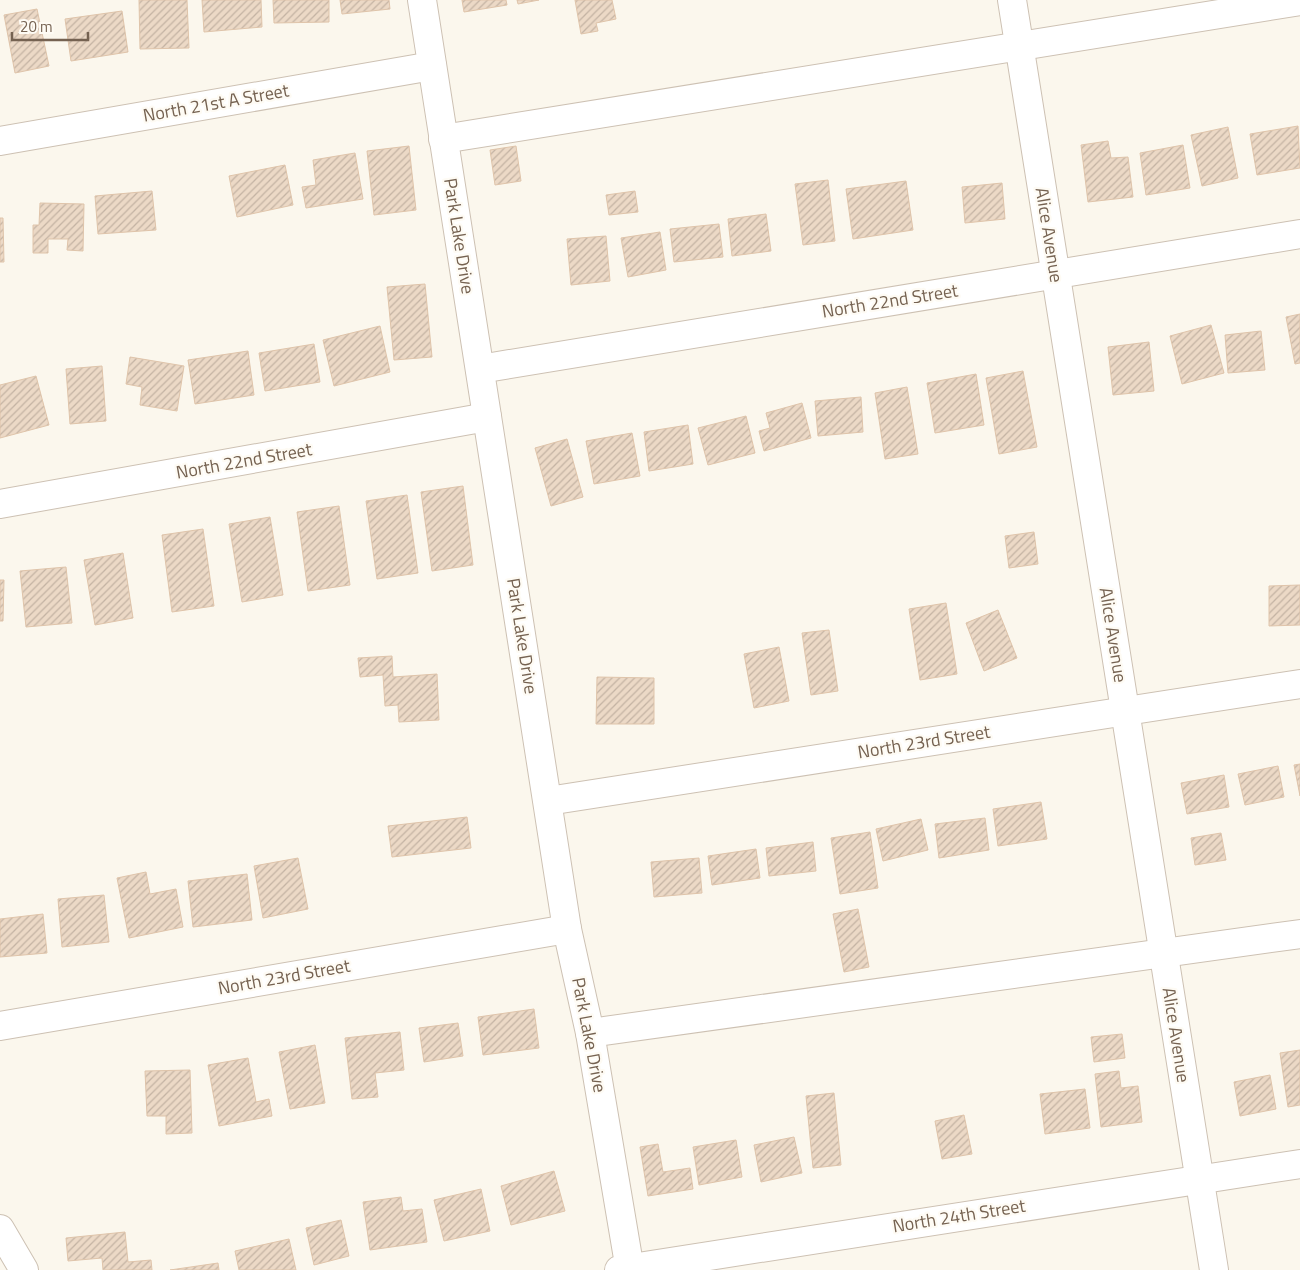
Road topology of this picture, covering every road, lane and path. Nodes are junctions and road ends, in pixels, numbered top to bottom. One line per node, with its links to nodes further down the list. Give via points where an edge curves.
1 (422, 0): 5 (street, Park Lake Drive)
2 (1012, 0): 4 (street, Alice Avenue)
3 (1300, 2): 4 (street)
4 (1020, 47): 6 (street); 9 (street, Alice Avenue)
5 (432, 66): 6 (street, Park Lake Drive); 7 (street, North 21st A Street)
6 (444, 139): 10 (street, Park Lake Drive)
7 (0, 140)
8 (1300, 234): 9 (street, North 22nd Street)
9 (1056, 274): 10 (street, North 22nd Street); 14 (street, Alice Avenue)
10 (480, 369): 11 (street, Park Lake Drive)
11 (487, 417): 12 (street, North 22nd Street); 15 (street, Park Lake Drive)
12 (0, 504)
13 (1300, 684): 14 (street, North 23rd Street)
14 (1125, 711): 15 (street, North 23rd Street); 18 (street, Alice Avenue)
15 (548, 801): 16 (street, Park Lake Drive)
16 (567, 929): 19 (street, North 23rd Street); 20 (street, Park Lake Drive)
17 (1300, 934): 18 (street)
18 (1163, 954): 20 (street); 22 (street, Alice Avenue)
19 (0, 1026)
20 (590, 1033): 25 (street, Park Lake Drive)
21 (1300, 1164): 22 (street, North 24th Street)
22 (1199, 1180): 25 (street, North 24th Street); 26 (street, Alice Avenue)
23 (0, 1229): 24 (street)
24 (24, 1270)
25 (626, 1270)
26 (1214, 1270)

